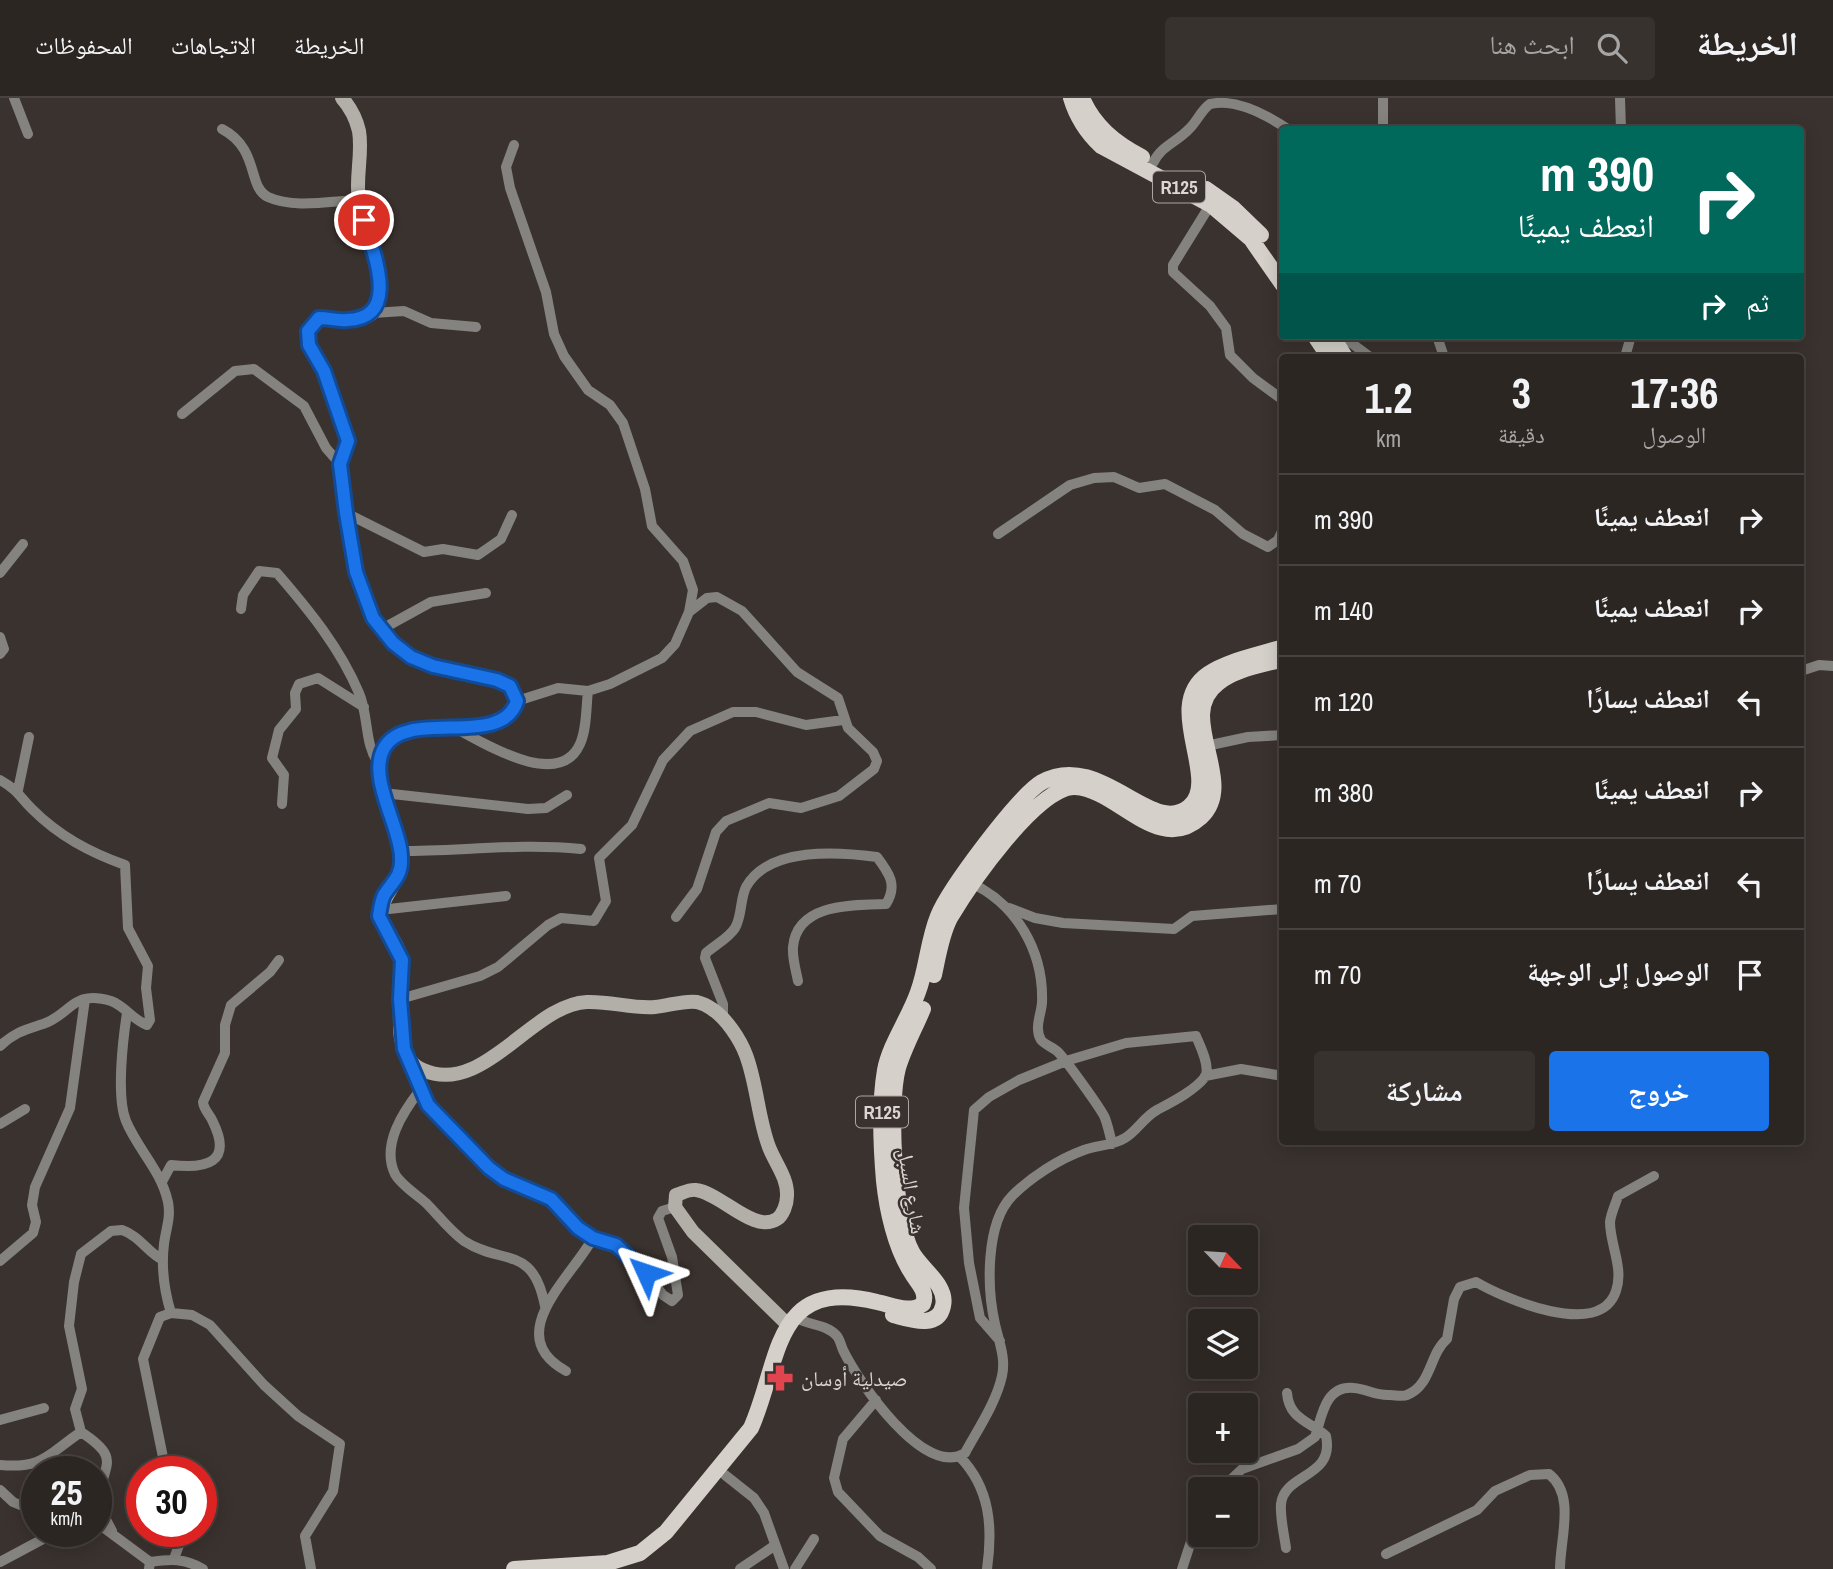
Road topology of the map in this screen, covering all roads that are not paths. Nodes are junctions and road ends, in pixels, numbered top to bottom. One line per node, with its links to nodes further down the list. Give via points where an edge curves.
1 (14, 98): 11 (street)
2 (342, 98): 14 (street, via 351,108 359,132)
3 (1071, 98): 15 (main road, R125, via 1088,133 1101,146)
4 (1082, 98): 13 (main road, R125, via 1088,112 1115,141)
5 (1383, 98): 8 (street)
6 (1620, 98): 9 (street)
7 (1283, 126): 13 (street, via 1253,105 1236,98 1221,99 1208,105)
8 (1383, 126)
9 (1621, 126)
10 (222, 129): 14 (street, via 237,137 248,151 257,186 265,196 288,202)
11 (29, 134)
12 (514, 145): 33 (street, via 506,167 510,188 546,292 554,334 588,390 610,405 623,423 652,526 683,561 693,590)
13 (1153, 163): 15 (main road, R125)
14 (359, 200): 18 (street, via 381,282 379,304)
15 (1214, 200): 16 (main road, R125, via 1261,234); 17 (main road, R125, via 1251,239); 22 (street, via 1172,272 1210,306 1226,328 1230,355)
16 (1279, 259)
17 (1279, 279)
18 (373, 313): 19 (street, via 404,311 431,323); 24 (street, via 346,320 319,318 308,331 309,345 324,371 348,441)
19 (476, 327)
20 (1347, 340): 21 (street)
21 (1366, 354)
22 (1279, 397)
23 (182, 414): 24 (street, via 235,371 254,369 304,406)
24 (340, 464): 25 (street)
25 (346, 513): 26 (street, via 424,552 443,549 478,555 501,539); 34 (street, via 356,572 373,618)
26 (512, 515)
27 (998, 534): 28 (street, via 1070,485 1114,477 1139,488 1165,484 1215,510 1268,547)
28 (1279, 538)
29 (23, 544): 30 (street)
30 (0, 573)
31 (486, 593): 34 (street, via 431,602)
32 (241, 609): 43 (street, via 243,594 259,571 276,573 338,650)
33 (690, 612): 41 (street, via 662,658); 44 (street, via 707,598 728,600 797,672 838,698)
34 (382, 629): 42 (street, via 411,657 497,680 510,686)
35 (0, 637): 37 (street, via 4,649)
36 (1279, 648): 57 (main road, شارع السبل / R125, via 1223,666 1206,676 1193,694 1188,714 1199,783 1189,807 1171,813 1151,811 1100,780 1078,775 1041,783 1019,804)
37 (0, 654)
38 (1279, 660): 48 (main road, شارع السبل / R125, via 1216,683 1206,695 1202,713)
39 (1833, 666): 40 (street)
40 (1804, 670)
41 (588, 691): 42 (street, via 558,688); 45 (street, via 581,744 571,757 555,764 518,759)
42 (517, 701): 45 (street, via 515,710 501,720)
43 (364, 707): 49 (street, via 371,754); 54 (street, via 318,678 299,684 296,709 279,730 272,758 284,775)
44 (843, 720): 62 (street, via 873,752 874,769 856,780 847,793 810,806 769,803 726,821 716,832 696,889); 66 (street, via 806,725 756,712 733,712 690,731 663,760 632,825 599,858 606,901 594,921 561,918 498,967)
45 (453, 727): 49 (street, via 419,729 394,738 383,748)
46 (1279, 734): 48 (street)
47 (29, 737): 51 (street)
48 (1206, 746): 57 (main road, شارع السبل / R125, via 1213,786 1210,803 1187,827 1168,830 1142,821 1094,792 1064,788 1030,810)
49 (379, 764): 52 (street)
50 (0, 780): 51 (street)
51 (18, 790): 67 (street, via 30,808 73,843 125,865 128,928 148,967 150,1020 147,1025)
52 (383, 793): 53 (street, via 528,809 546,808); 56 (street)
53 (567, 794)
54 (282, 803)
55 (581, 849): 56 (street, via 525,845 464,852)
56 (401, 851): 61 (street, via 398,880 383,897)
57 (968, 881): 59 (street, via 991,892); 86 (main road, شارع السبل / R125, via 939,915 919,990 886,1068 881,1118 884,1183 900,1251 923,1291 923,1304 910,1310 858,1297 836,1298 823,1300)
58 (506, 896): 61 (street)
59 (1008, 908): 60 (street, via 1063,923 1174,929 1192,916); 70 (street, via 1037,956 1042,993 1037,1030 1042,1042)
60 (1279, 909)
61 (380, 910): 66 (street, via 402,960)
62 (676, 917)
63 (279, 960): 79 (street, via 237,998 227,1015 225,1053 203,1102 220,1143 218,1155 208,1166 171,1165)
64 (798, 981): 68 (street, via 793,947 811,916 837,906 886,904 893,893 891,877 877,857 823,852 794,857 767,868 747,885 735,929 705,958 723,1004)
65 (85, 999): 67 (street, via 115,1003); 69 (street, via 73,1002 44,1024 14,1032); 83 (street, via 69,1108 35,1187 33,1233)
66 (400, 999): 71 (street, via 404,1049)
67 (127, 1013): 79 (street, via 122,1092 125,1119)
68 (723, 1019): 71 (street, via 697,1002 654,1007 579,1002 561,1007 477,1067 440,1074); 80 (street, via 746,1055 761,1122 787,1196 782,1215 765,1223 698,1190 676,1195)
69 (0, 1046)
70 (1066, 1061): 73 (street, via 1126,1043 1187,1035 1196,1036 1207,1068); 77 (street, via 1105,1115); 87 (street, via 1019,1080 974,1110 964,1208 969,1263 980,1318)
71 (412, 1063): 74 (street)
72 (1279, 1075): 73 (street, via 1241,1069)
73 (1205, 1076): 77 (street)
74 (420, 1090): 81 (street, via 428,1105 489,1168 551,1199); 84 (street, via 395,1130 391,1150 395,1174 464,1240 519,1260 530,1269 542,1288)
75 (25, 1109): 76 (street)
76 (0, 1124)
77 (1112, 1144): 87 (street, via 1061,1161 1011,1197 997,1220 989,1274)
78 (1654, 1176): 93 (street, via 1618,1196 1610,1221 1618,1264 1616,1292 1604,1310 1579,1317 1501,1296 1476,1282 1460,1287 1447,1339 1427,1378 1406,1395 1376,1396 1354,1387 1337,1390 1327,1399)
79 (163, 1180): 82 (street, via 170,1225)
80 (675, 1207): 81 (street, via 662,1211 658,1218 672,1257 676,1300 667,1298 616,1245); 86 (street, via 708,1248)
81 (593, 1238): 84 (street)
82 (163, 1260): 85 (street); 94 (street, via 122,1230 111,1231 81,1254 69,1326 82,1389 75,1409)
83 (0, 1261)
84 (545, 1306): 88 (street, via 540,1323 543,1354)
85 (171, 1313): 96 (street, via 160,1317 143,1359); 115 (street, via 192,1315 210,1325 264,1385 298,1416 340,1444 333,1490 305,1536)
86 (793, 1320): 90 (street, via 827,1328 839,1338); 99 (main road, via 759,1430); 116 (main road, via 769,1369 751,1428 666,1532 640,1553 608,1563)
87 (1000, 1341): 97 (street, via 1003,1360 998,1390)
88 (566, 1371)
89 (1287, 1394): 93 (street, via 1296,1417)
90 (876, 1400): 97 (street, via 890,1420 920,1445 936,1455); 121 (street, via 843,1439 834,1478 838,1492 880,1535)
91 (44, 1408): 92 (street)
92 (0, 1420)
93 (1318, 1429): 100 (street, via 1315,1437 1297,1449 1242,1469); 109 (street, via 1326,1436 1329,1449 1323,1463 1285,1493 1281,1502)
94 (81, 1432): 95 (street); 98 (street, via 35,1464)
95 (107, 1456)
96 (163, 1456)
97 (960, 1457): 122 (street, via 975,1472 986,1497)
98 (0, 1465)
99 (725, 1475): 105 (street, via 759,1505); 117 (main road, via 674,1538)
100 (1234, 1477)
101 (0, 1490): 102 (street)
102 (21, 1506)
103 (112, 1531): 113 (street)
104 (814, 1539): 120 (street)
105 (774, 1546): 118 (street); 119 (street)
106 (28, 1547): 112 (street)
107 (178, 1547): 111 (street)
108 (1189, 1547): 123 (street)
109 (1286, 1548)
110 (1387, 1554): 124 (street, via 1477,1510 1495,1491 1530,1475 1549,1474 1565,1496)
111 (174, 1559): 113 (street); 114 (street)
112 (0, 1562)
113 (150, 1565)
114 (203, 1569)
115 (311, 1569)
116 (514, 1569)
117 (623, 1569)
118 (740, 1569)
119 (784, 1569)
120 (795, 1569)
121 (931, 1569)
122 (986, 1569)
123 (1182, 1569)
124 (1560, 1569)

